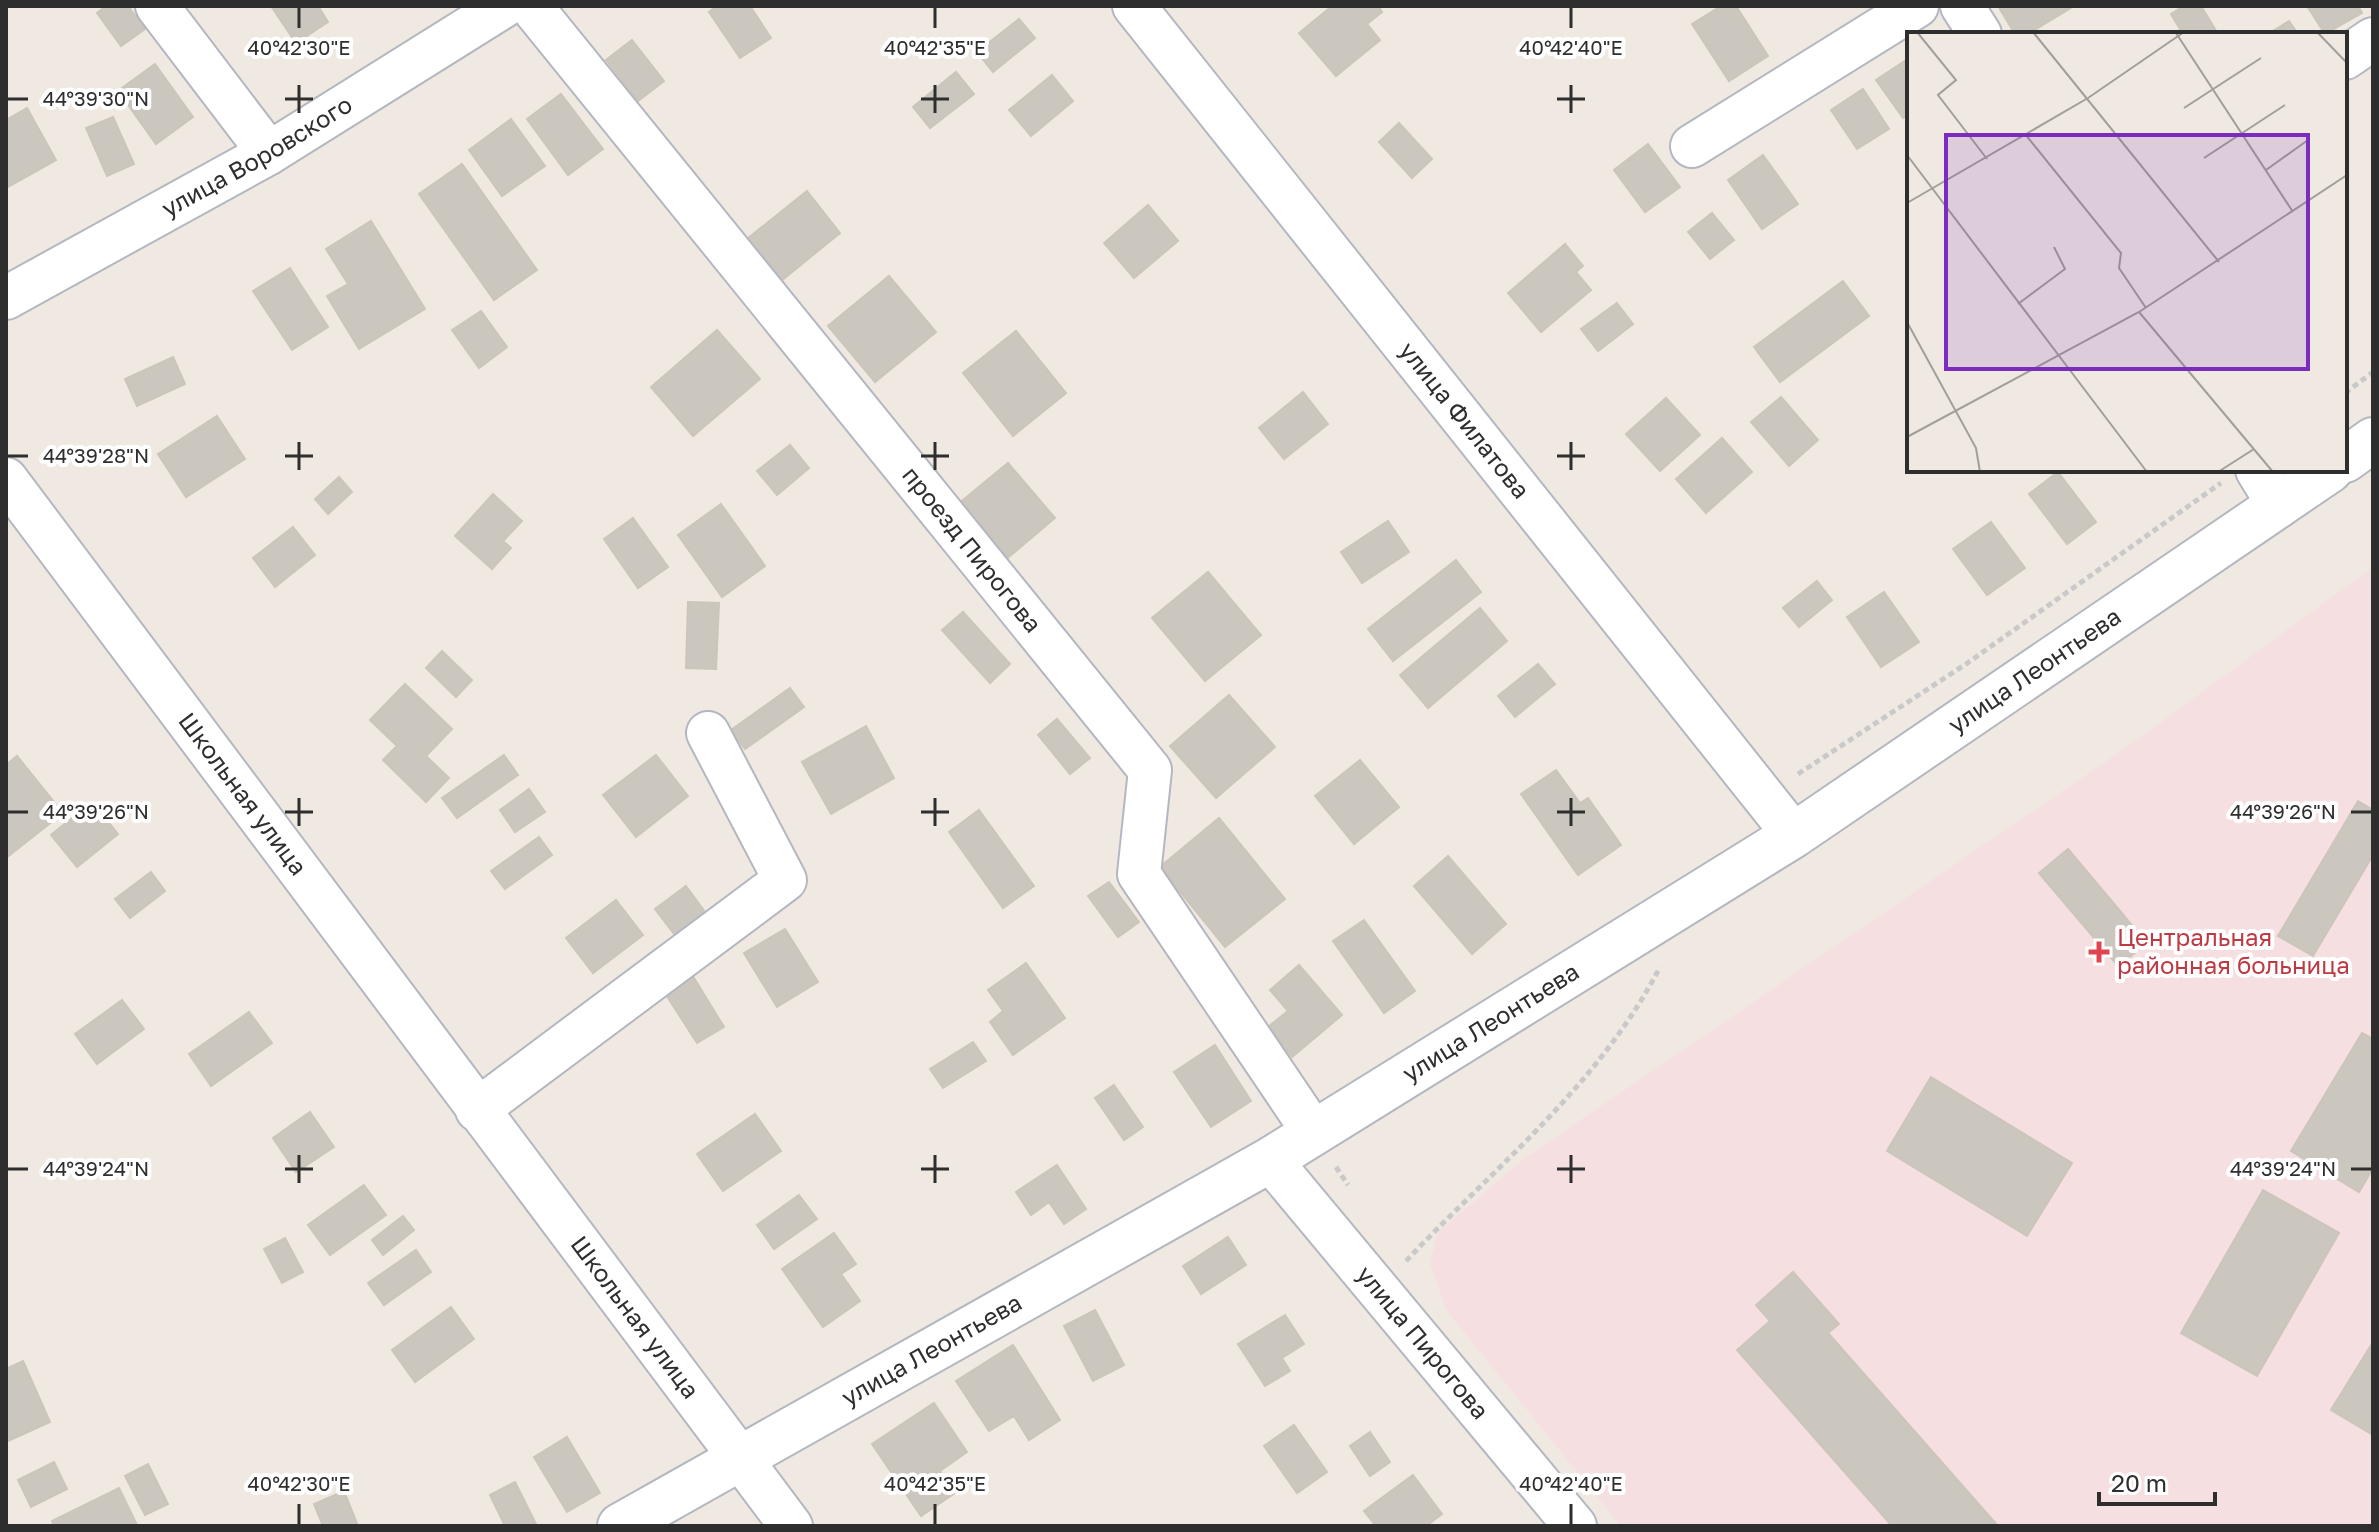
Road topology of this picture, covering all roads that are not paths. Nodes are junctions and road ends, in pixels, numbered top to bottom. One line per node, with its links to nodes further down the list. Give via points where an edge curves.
1 (157, 6): 11 (street)
2 (504, 6): 11 (street, улица Воровского)
3 (531, 6): 21 (street, проезд Пирогова, via 1150,770 1139,874)
4 (1134, 6): 19 (street, улица Филатова)
5 (1917, 6): 10 (street)
6 (1962, 6): 7 (street)
7 (1979, 32)
8 (2373, 39): 9 (street)
9 (2347, 57)
10 (1692, 146)
11 (269, 153): 12 (street, улица Воровского)
12 (6, 298)
13 (2373, 440): 14 (street)
14 (2347, 459)
15 (2320, 472): 17 (street, улица Леонтьева)
16 (6, 479): 20 (street, Школьная улица)
17 (2254, 485): 19 (street, улица Леонтьева)
18 (708, 733): 20 (street, via 785,880)
19 (1794, 835): 21 (street, улица Леонтьева)
20 (477, 1110): 23 (street, Школьная улица)
21 (1314, 1133): 22 (street, улица Леонтьева)
22 (1270, 1160): 23 (street, улица Леонтьева); 26 (street, улица Пирогова)
23 (740, 1461): 24 (street, улица Леонтьева); 25 (street, Школьная улица)
24 (620, 1526)
25 (791, 1526)
26 (1575, 1526)

